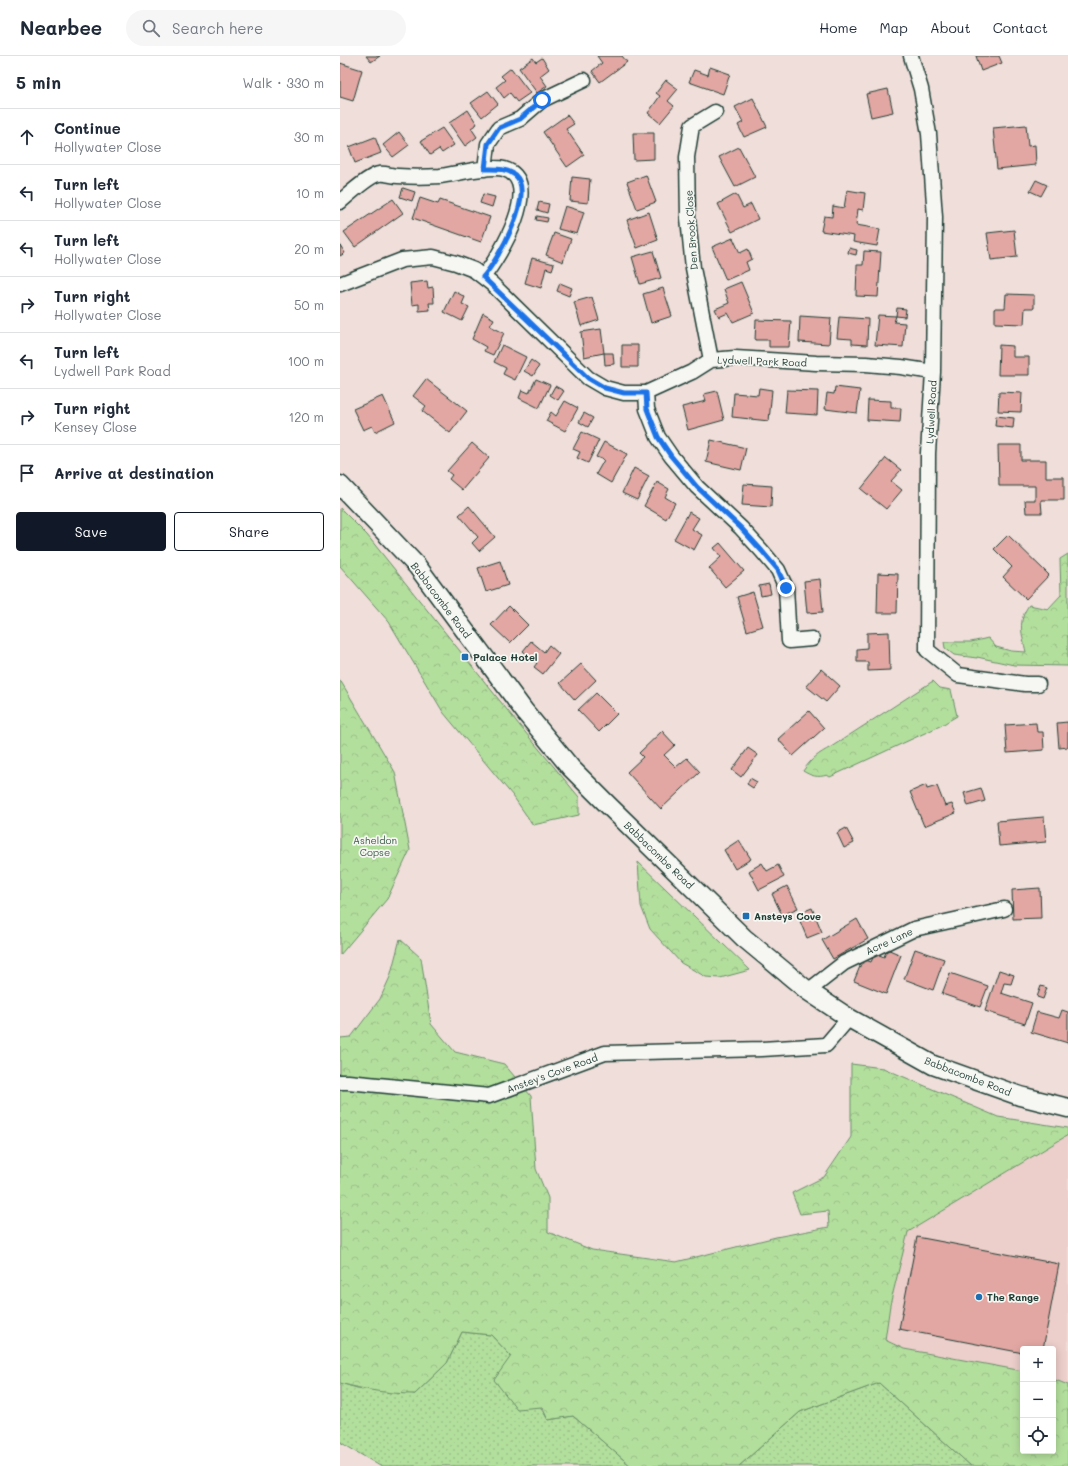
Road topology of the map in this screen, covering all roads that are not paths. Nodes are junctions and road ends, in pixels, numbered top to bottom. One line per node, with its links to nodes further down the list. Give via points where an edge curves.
1 (911, 56): 9 (street, Lydwell Road, via 921,89 929,134 934,209)
2 (584, 80): 4 (street, via 542,100 520,119 499,128 488,144)
3 (715, 112): 8 (street, Den Brook Close, via 692,126 687,157 688,218 693,268)
4 (485, 169): 5 (street, via 425,177 378,174); 6 (street, via 503,169 516,176 520,184 521,200 510,236)
5 (340, 202)
6 (483, 277): 7 (street, Lydwell Park Road, via 474,270 433,257 402,260); 10 (street, Lydwell Park Road, via 588,378 605,388 624,393)
7 (340, 284)
8 (711, 360): 9 (street, Lydwell Park Road, via 735,358 866,364 901,366); 10 (street, Lydwell Park Road, via 692,372)
9 (933, 372): 13 (street, Lydwell Road, via 928,453 927,650 958,675)
10 (646, 393): 12 (street, via 647,409 658,437 671,456 697,487 741,528 778,570 786,588 789,641)
11 (340, 485): 15 (main road, Babbacombe Road, via 417,566 525,712 571,768 744,938)
12 (812, 638)
13 (1038, 684)
14 (1004, 909): 15 (street, Acre Lane, via 914,929 844,963)
15 (808, 991): 16 (main road, Babbacombe Road)
16 (849, 1018): 17 (street, Anstey's Cove Road, via 826,1045 605,1053 489,1096); 18 (main road, Babbacombe Road, via 934,1065 1020,1096)
17 (340, 1082)
18 (1068, 1108)

